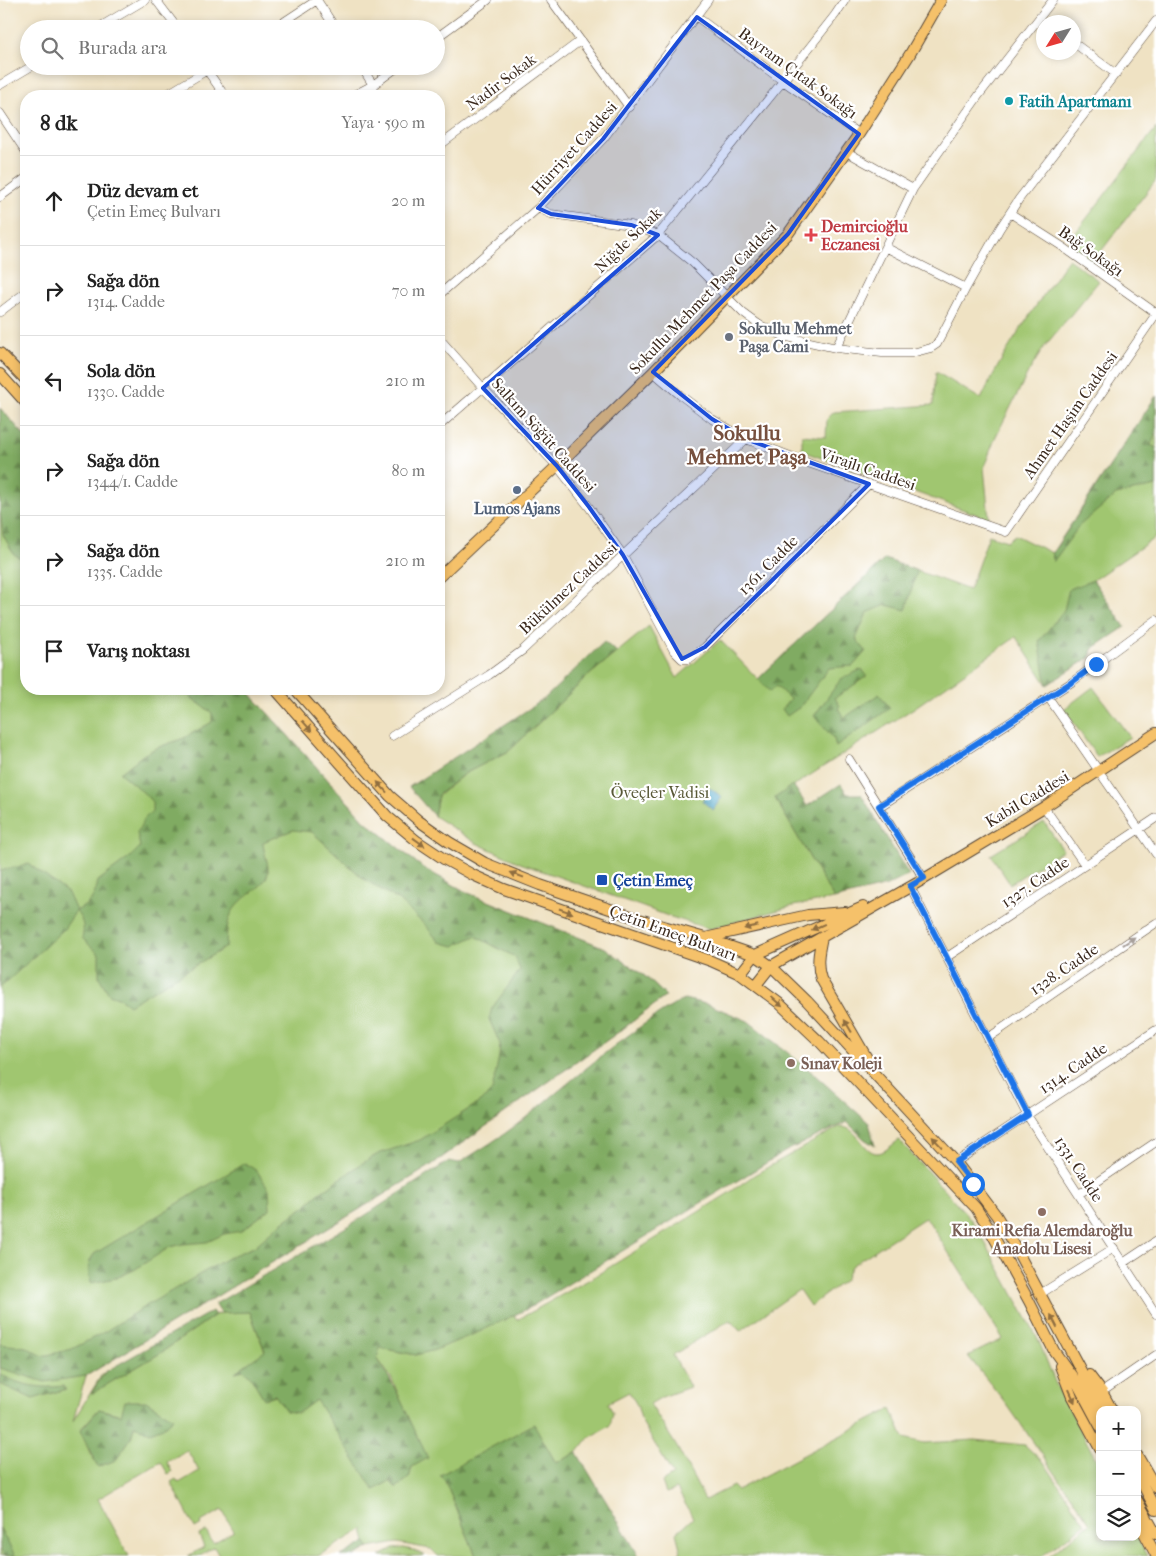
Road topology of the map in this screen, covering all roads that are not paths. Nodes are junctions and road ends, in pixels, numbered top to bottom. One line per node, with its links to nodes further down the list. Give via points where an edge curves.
1 (145, 0): 14 (street)
2 (156, 0): 15 (street)
3 (317, 0): 16 (street); 17 (street)
4 (488, 0): 20 (street)
5 (551, 0): 21 (street)
6 (698, 0): 11 (street)
7 (708, 0): 11 (street, Hürriyet Caddesi)
8 (845, 0): 29 (street, Niğde Sokak)
9 (941, 0): 38 (main road, Sokullu Mehmet Paşa Caddesi)
10 (1053, 0): 12 (street)
11 (703, 7): 13 (street, Hürriyet Caddesi)
12 (1046, 15)
13 (697, 17): 29 (street, Bayram Çıtak Sokağı); 36 (street, Hürriyet Caddesi)
14 (111, 20)
15 (171, 20)
16 (286, 20)
17 (330, 20)
18 (1156, 21): 24 (street)
19 (1036, 28): 43 (street, via 979,95)
20 (445, 31)
21 (580, 40): 36 (street); 39 (street, Nadir Sokak)
22 (1081, 48): 24 (street)
23 (20, 73): 30 (street)
24 (1116, 74): 46 (street)
25 (198, 75): 32 (street)
26 (213, 75): 33 (street)
27 (367, 75): 31 (street)
28 (387, 75): 31 (street)
29 (783, 82): 38 (street, Bayram Çıtak Sokağı); 47 (street, Niğde Sokak)
30 (0, 85)
31 (373, 85): 34 (street); 35 (street)
32 (174, 90)
33 (222, 90)
34 (363, 90)
35 (374, 90)
36 (629, 107): 45 (street, Hürriyet Caddesi)
37 (0, 113): 40 (street)
38 (859, 134): 41 (main road, Sokullu Mehmet Paşa Caddesi)
39 (445, 141)
40 (20, 143)
41 (847, 152): 43 (street); 52 (main road, Sokullu Mehmet Paşa Caddesi, via 788,234)
42 (20, 182): 44 (street)
43 (913, 189): 48 (street)
44 (0, 196)
45 (538, 208): 47 (street, via 551,214 631,225); 50 (street, Hürriyet Caddesi)
46 (1010, 213): 49 (street); 54 (street, Bağ Sokağı)
47 (658, 235): 52 (street, via 693,263); 61 (street, Niğde Sokak)
48 (885, 247): 49 (street); 56 (street)
49 (966, 288): 56 (street, via 937,344 931,348 912,353)
50 (445, 290)
51 (20, 297): 53 (street)
52 (727, 297): 56 (street, via 758,324 783,336); 58 (main road, Sokullu Mehmet Paşa Caddesi)
53 (0, 312)
54 (1156, 314): 67 (street, Ahmet Haşim Caddesi)
55 (445, 345): 61 (street, Salkım Söğüt Caddesi)
56 (836, 348)
57 (0, 352): 60 (main road)
58 (653, 372): 64 (street, Virajlı Caddesi, via 680,396); 65 (main road, Sokullu Mehmet Paşa Caddesi)
59 (0, 374): 62 (main road)
60 (20, 374)
61 (483, 388): 63 (street, Niğde Sokak); 65 (street, Salkım Söğüt Caddesi)
62 (20, 397)
63 (445, 421)
64 (746, 439): 66 (street, Virajlı Caddesi); 68 (street, Bükülmez Caddesi)
65 (557, 466): 68 (street, Salkım Söğüt Caddesi); 69 (main road, Sokullu Mehmet Paşa Caddesi)
66 (868, 484): 67 (street, Virajlı Caddesi); 71 (street, 1361. Cadde, via 706,647)
67 (1006, 532)
68 (623, 555): 71 (street, Salkım Söğüt Caddesi, via 674,651); 78 (street, Bükülmez Caddesi, via 511,659)
69 (445, 571)
70 (1156, 620): 75 (street)
71 (682, 660)
72 (281, 695): 76 (main road, Çetin Emeç Bulvarı)
73 (295, 695): 76 (main road)
74 (304, 695): 92 (main road, Çetin Emeç Bulvarı, one-way to 74, via 540,885 484,863 449,842 390,796)
75 (1048, 697): 80 (street); 81 (street)
76 (288, 703): 96 (main road, Çetin Emeç Bulvarı, one-way to 96, via 387,816 444,859 504,889)
77 (1156, 733): 80 (main road, Kabil Caddesi)
78 (392, 736)
79 (849, 759): 81 (street)
80 (1099, 772): 82 (main road, Kabil Caddesi); 84 (street)
81 (879, 806): 87 (street)
82 (1044, 807): 86 (street); 87 (main road, Kabil Caddesi)
83 (1156, 818): 84 (street, 1327. Cadde)
84 (1139, 830): 85 (street); 86 (street, 1327. Cadde)
85 (1156, 854)
86 (1085, 865): 94 (street, 1327. Cadde)
87 (924, 878): 88 (main road, Kabil Caddesi)
88 (910, 886): 89 (main road, Kabil Caddesi); 91 (main road, Kabil Caddesi); 94 (street, 1331. Cadde)
89 (851, 912): 92 (main road, one-way to 92, via 808,915); 93 (main road, Kabil Caddesi, one-way to 93)
90 (1156, 923): 99 (street, 1328. Cadde, one-way to 90)
91 (822, 937): 95 (main road, Kabil Caddesi); 100 (main road, one-way to 91, via 821,979 818,954)
92 (705, 938): 93 (main road, Çetin Emeç Bulvarı)
93 (756, 955): 95 (main road, Çetin Emeç Bulvarı); 96 (main road)
94 (947, 957): 99 (street, 1331. Cadde)
95 (771, 966): 97 (main road); 100 (main road, Çetin Emeç Bulvarı)
96 (740, 974): 97 (main road, Çetin Emeç Bulvarı)
97 (756, 985): 111 (main road, Çetin Emeç Bulvarı, one-way to 111, via 818,1041 969,1198 989,1228)
98 (1156, 1030): 101 (street, 1314. Cadde)
99 (988, 1038): 101 (street, 1331. Cadde)
100 (882, 1083): 103 (main road, Çetin Emeç Bulvarı, one-way to 100)
101 (1028, 1115): 103 (street, 1314. Cadde); 104 (street, 1331. Cadde)
102 (1156, 1142): 104 (street)
103 (956, 1162): 108 (main road, Çetin Emeç Bulvarı, via 996,1215)
104 (1078, 1194): 106 (street, 1331. Cadde)
105 (1156, 1241): 107 (street)
106 (1114, 1248): 107 (street, 1331. Cadde); 108 (street)
107 (1123, 1263): 109 (street, 1331. Cadde)
108 (1040, 1294): 110 (main road, Çetin Emeç Bulvarı, one-way to 108)
109 (1156, 1314)
110 (1066, 1344): 113 (main road, Çetin Emeç Bulvarı); 114 (main road, Çetin Emeç Bulvarı)
111 (1054, 1351): 116 (main road, Çetin Emeç Bulvarı, via 1077,1383); 117 (main road, Çetin Emeç Bulvarı, one-way to 117, via 1072,1397)
112 (1156, 1355): 113 (street)
113 (1102, 1392): 115 (main road, Çetin Emeç Bulvarı)
114 (1100, 1406)
115 (1110, 1406)
116 (1096, 1419)
117 (1096, 1442)
118 (1141, 1460): 119 (main road)
119 (1153, 1476): 121 (main road)
120 (1141, 1482): 123 (main road)
121 (1156, 1488)
122 (1141, 1507): 125 (main road)
123 (1156, 1510)
124 (1141, 1527): 126 (main road)
125 (1156, 1534)
126 (1156, 1555)

